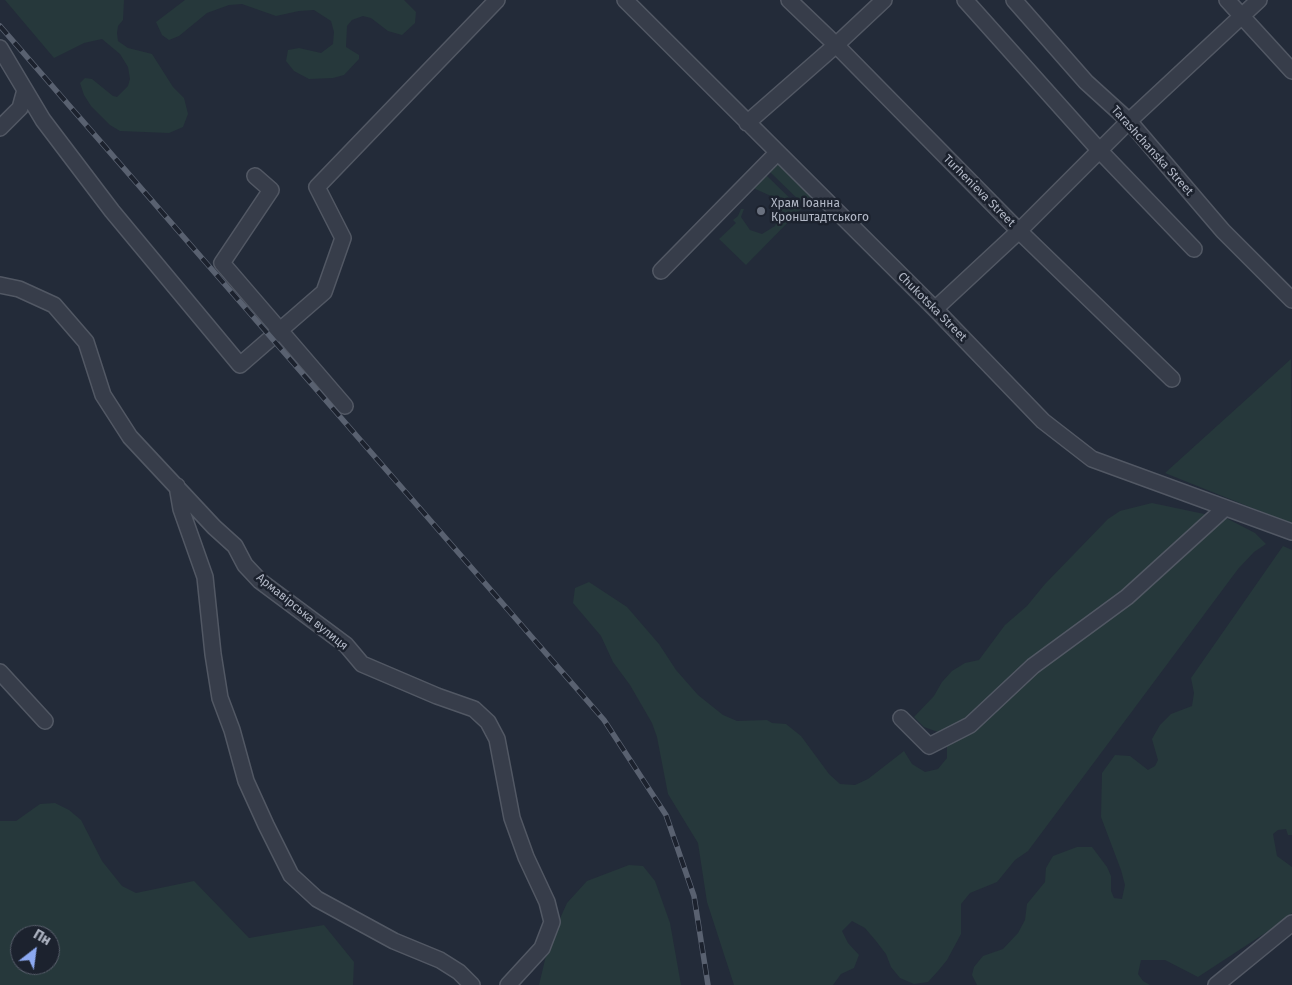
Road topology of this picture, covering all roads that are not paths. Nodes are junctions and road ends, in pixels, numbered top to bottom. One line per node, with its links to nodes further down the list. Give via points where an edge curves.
1 (497, 0): 26 (street, via 317,187 343,238 324,292)
2 (625, 0): 15 (street, Chukotska Street)
3 (789, 0): 10 (street, Turhenieva Street)
4 (884, 0): 10 (street)
5 (965, 0): 17 (street)
6 (1014, 0): 14 (street, Tarashchanska Street, via 1086,82)
7 (1227, 0): 9 (street)
8 (1259, 0): 9 (street)
9 (1242, 16): 12 (street); 14 (street)
10 (836, 45): 15 (street); 20 (street, Turhenieva Street)
11 (0, 48): 13 (street)
12 (1292, 71)
13 (26, 90): 16 (street, via 20,108); 26 (street, via 43,120 112,211 240,365)
14 (1129, 121): 17 (street); 24 (street, Tarashchanska Street, via 1223,232)
15 (747, 123): 18 (street, Chukotska Street)
16 (0, 128)
17 (1100, 150): 20 (street); 21 (street)
18 (777, 152): 22 (street); 25 (street, Chukotska Street)
19 (255, 176): 26 (street, via 271,190 222,262)
20 (1018, 231): 25 (street); 27 (street, Turhenieva Street)
21 (1194, 250)
22 (661, 271)
23 (0, 285): 29 (street, Армавірська вулиця, via 18,289 54,305 86,342 103,395 130,437)
24 (1292, 300)
25 (935, 309): 30 (street, Chukotska Street, via 1043,421 1092,459)
26 (280, 331): 28 (street)
27 (1172, 379)
28 (345, 406)
29 (177, 486): 36 (street, via 181,509 205,578 220,698 246,780 291,875 317,898 394,941 440,960); 37 (street, Армавірська вулиця, via 235,546 245,565 260,581 346,646 362,664 474,709 488,722 496,740 512,818 547,902 552,922 542,948)
30 (1225, 508): 31 (street, Chukotska Street); 33 (street, via 1127,597 1033,666 970,726 929,746)
31 (1292, 532)
32 (0, 672): 34 (street)
33 (901, 718)
34 (46, 721)
35 (1292, 923): 38 (street)
36 (472, 985)
37 (508, 985)
38 (1216, 985)

